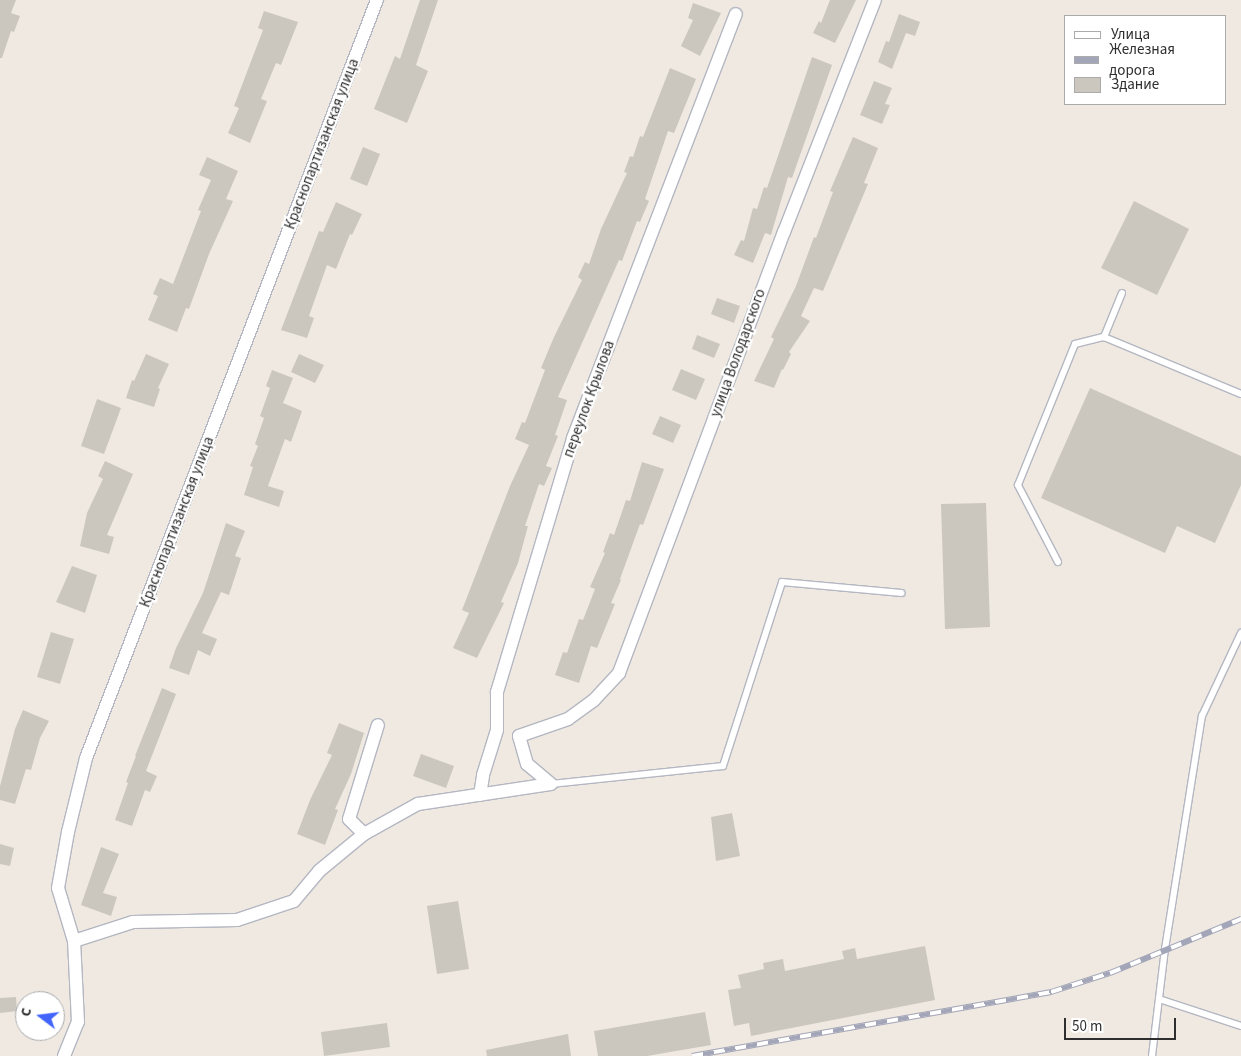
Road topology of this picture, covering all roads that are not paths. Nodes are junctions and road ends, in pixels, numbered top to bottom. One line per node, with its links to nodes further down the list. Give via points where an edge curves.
1 (377, 0): 16 (street, Краснопартизанская улица, via 86,758 58,888)
2 (875, 0): 12 (street, улица Володарского, via 784,232 619,673 594,700 568,718)
3 (736, 14): 11 (street, переулок Крылова, via 573,438 497,692)
4 (1122, 293): 5 (lane)
5 (1104, 337): 6 (lane); 7 (lane, via 1075,344 1018,485)
6 (1241, 394)
7 (1058, 562)
8 (901, 593): 13 (lane, via 782,582 722,766)
9 (1241, 633): 17 (lane, via 1202,716)
10 (378, 724): 15 (street, via 349,819)
11 (497, 730): 12 (street); 14 (street, переулок Крылова)
12 (519, 736): 13 (street, via 526,764)
13 (551, 784): 14 (street)
14 (480, 795): 15 (street, via 418,804)
15 (364, 834): 16 (street, via 319,871 294,901 237,920 133,922)
16 (74, 941): 19 (street, Краснопартизанская улица, via 78,1022)
17 (1159, 999): 18 (lane); 20 (lane)
18 (1241, 1026)
19 (64, 1056)
20 (1152, 1056)

